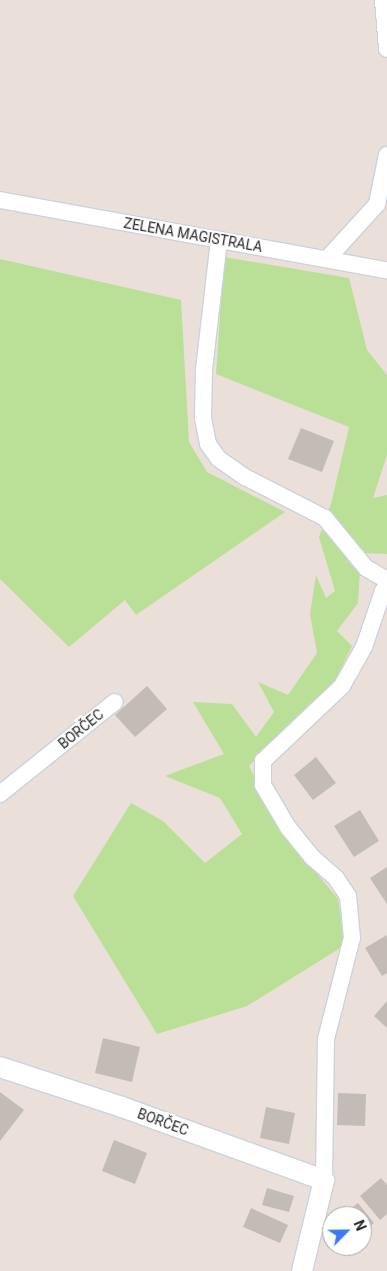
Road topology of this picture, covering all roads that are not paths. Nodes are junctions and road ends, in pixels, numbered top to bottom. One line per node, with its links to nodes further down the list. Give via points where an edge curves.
1 (383, 0): 2 (street)
2 (387, 49)
3 (387, 155): 6 (street, via 377,204)
4 (0, 200): 5 (street, ZELENA MAGISTRALA)
5 (219, 240): 6 (street, ZELENA MAGISTRALA); 8 (street, via 204,370 203,418 208,444 220,459 245,477 325,518 366,568)
6 (327, 259): 7 (street, ZELENA MAGISTRALA)
7 (387, 270)
8 (387, 580)
9 (387, 585): 13 (street, via 364,647 342,686 263,761 262,785 289,829 312,857 336,878 348,896 352,938 326,1039)
10 (115, 702): 11 (street, BORČEC)
11 (0, 794)
12 (0, 1067): 13 (street, BORČEC)
13 (324, 1180): 14 (street)
14 (302, 1271)

